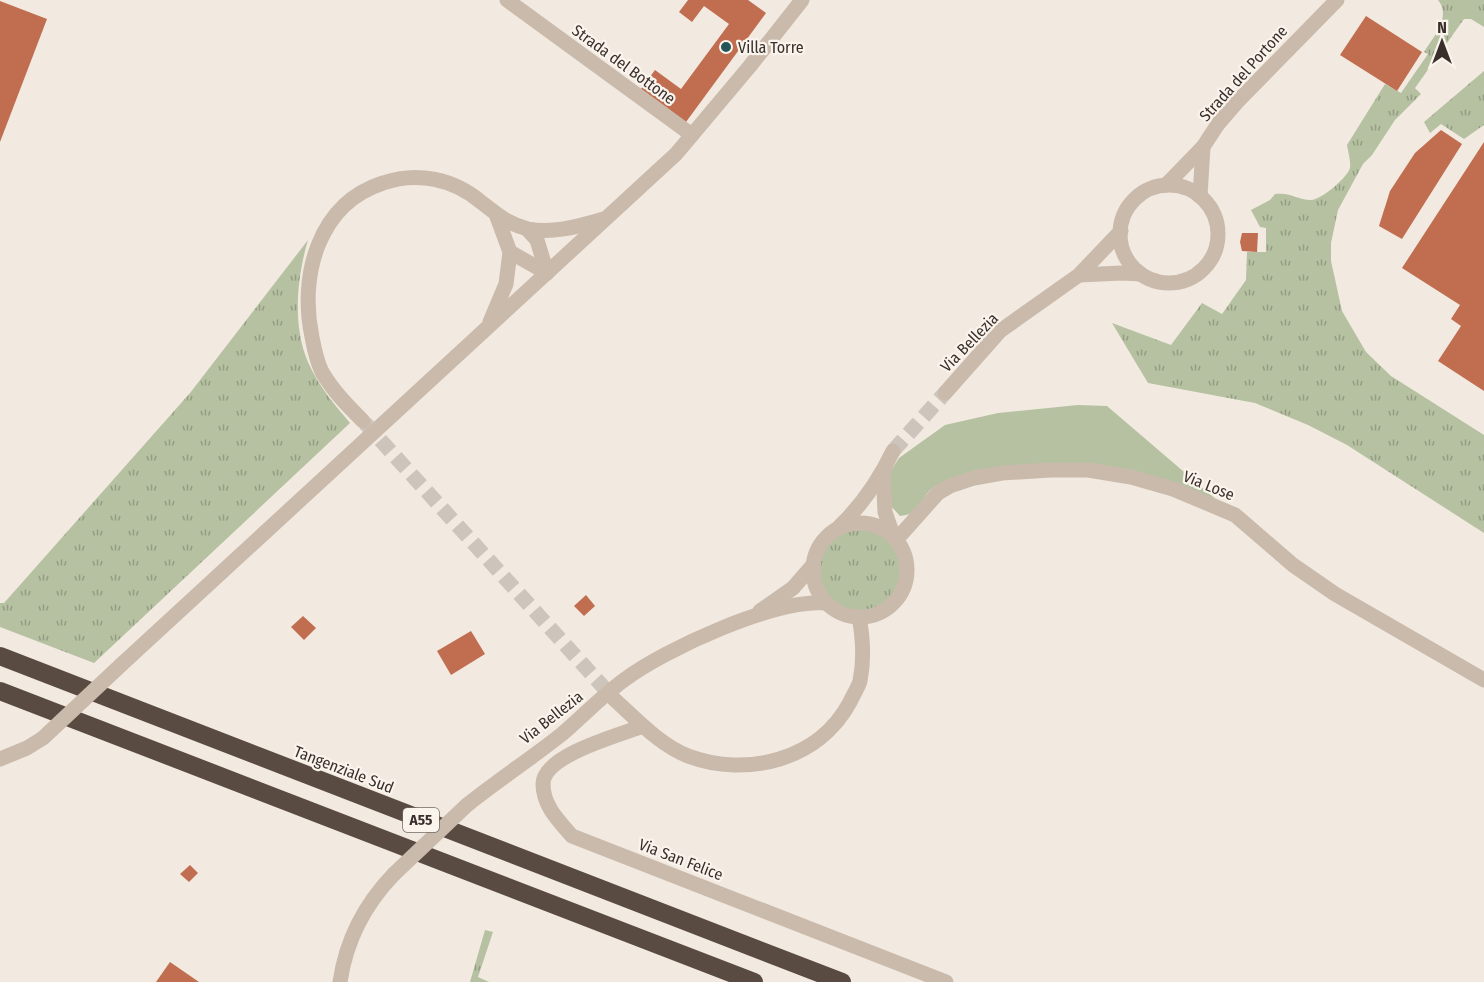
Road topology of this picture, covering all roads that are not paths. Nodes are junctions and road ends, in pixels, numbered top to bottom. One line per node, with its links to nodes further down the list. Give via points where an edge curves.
1 (507, 0): 4 (street, Strada del Bottone)
2 (802, 0): 4 (street)
3 (1337, 0): 5 (street, Strada del Portone, via 1237,102)
4 (692, 135): 9 (street)
5 (1203, 147): 6 (street, Strada del Portone); 7 (street)
6 (1166, 185): 7 (street, via 1182,186); 11 (street, via 1136,198 1126,211)
7 (1200, 196): 14 (street, via 1214,215 1218,229 1211,259 1187,279 1172,282)
8 (497, 217): 10 (street); 12 (street); 18 (street, via 458,187 434,178 410,177 361,192 331,220 316,251 307,284 309,324 322,371 340,398)
9 (607, 218): 10 (street, via 571,229); 13 (street)
10 (527, 229): 13 (street, via 537,240)
11 (1120, 231): 14 (street, via 1125,255); 15 (street, Via Bellezia)
12 (510, 252): 13 (street); 16 (street, via 506,284)
13 (547, 273): 16 (street)
14 (1142, 274): 15 (street)
15 (1079, 275): 17 (street, Via Bellezia, via 1000,331)
16 (487, 328): 32 (street, bridge, via 43,738)
17 (945, 393)
18 (363, 421)
19 (893, 451): 20 (street, Via Bellezia)
20 (883, 471): 21 (street, Via Bellezia, via 859,508); 22 (street, Via Bellezia, via 885,513)
21 (839, 526): 22 (street, via 873,524); 23 (street, Via Bellezia, via 826,536)
22 (895, 537): 25 (street, Via Bellezia, via 904,551 908,572 902,591 889,608); 28 (street, Via Lose, via 938,493 974,478 1051,470 1088,470 1131,477 1235,514 1286,559 1335,594)
23 (813, 565): 24 (street, via 814,582); 26 (street, Via Bellezia, via 792,588)
24 (826, 603): 25 (street, Via Bellezia, via 841,613); 26 (street, Via Bellezia, via 796,604)
25 (859, 617): 31 (street, via 863,650 859,682 837,722 808,747 773,762 719,764 686,755)
26 (750, 618): 33 (street, Via Bellezia, bridge, via 670,651 624,679 561,735 467,805 376,892 358,922)
27 (0, 656): 35 (highway, Tangenziale Sud / A55)
28 (1484, 680)
29 (0, 690): 34 (highway, A55)
30 (615, 700): 31 (street)
31 (643, 726): 36 (street, Via San Felice, via 578,750 545,773 543,785 552,813 572,836)
32 (0, 759)
33 (340, 982)
34 (754, 982)
35 (842, 982)
36 (946, 982)

